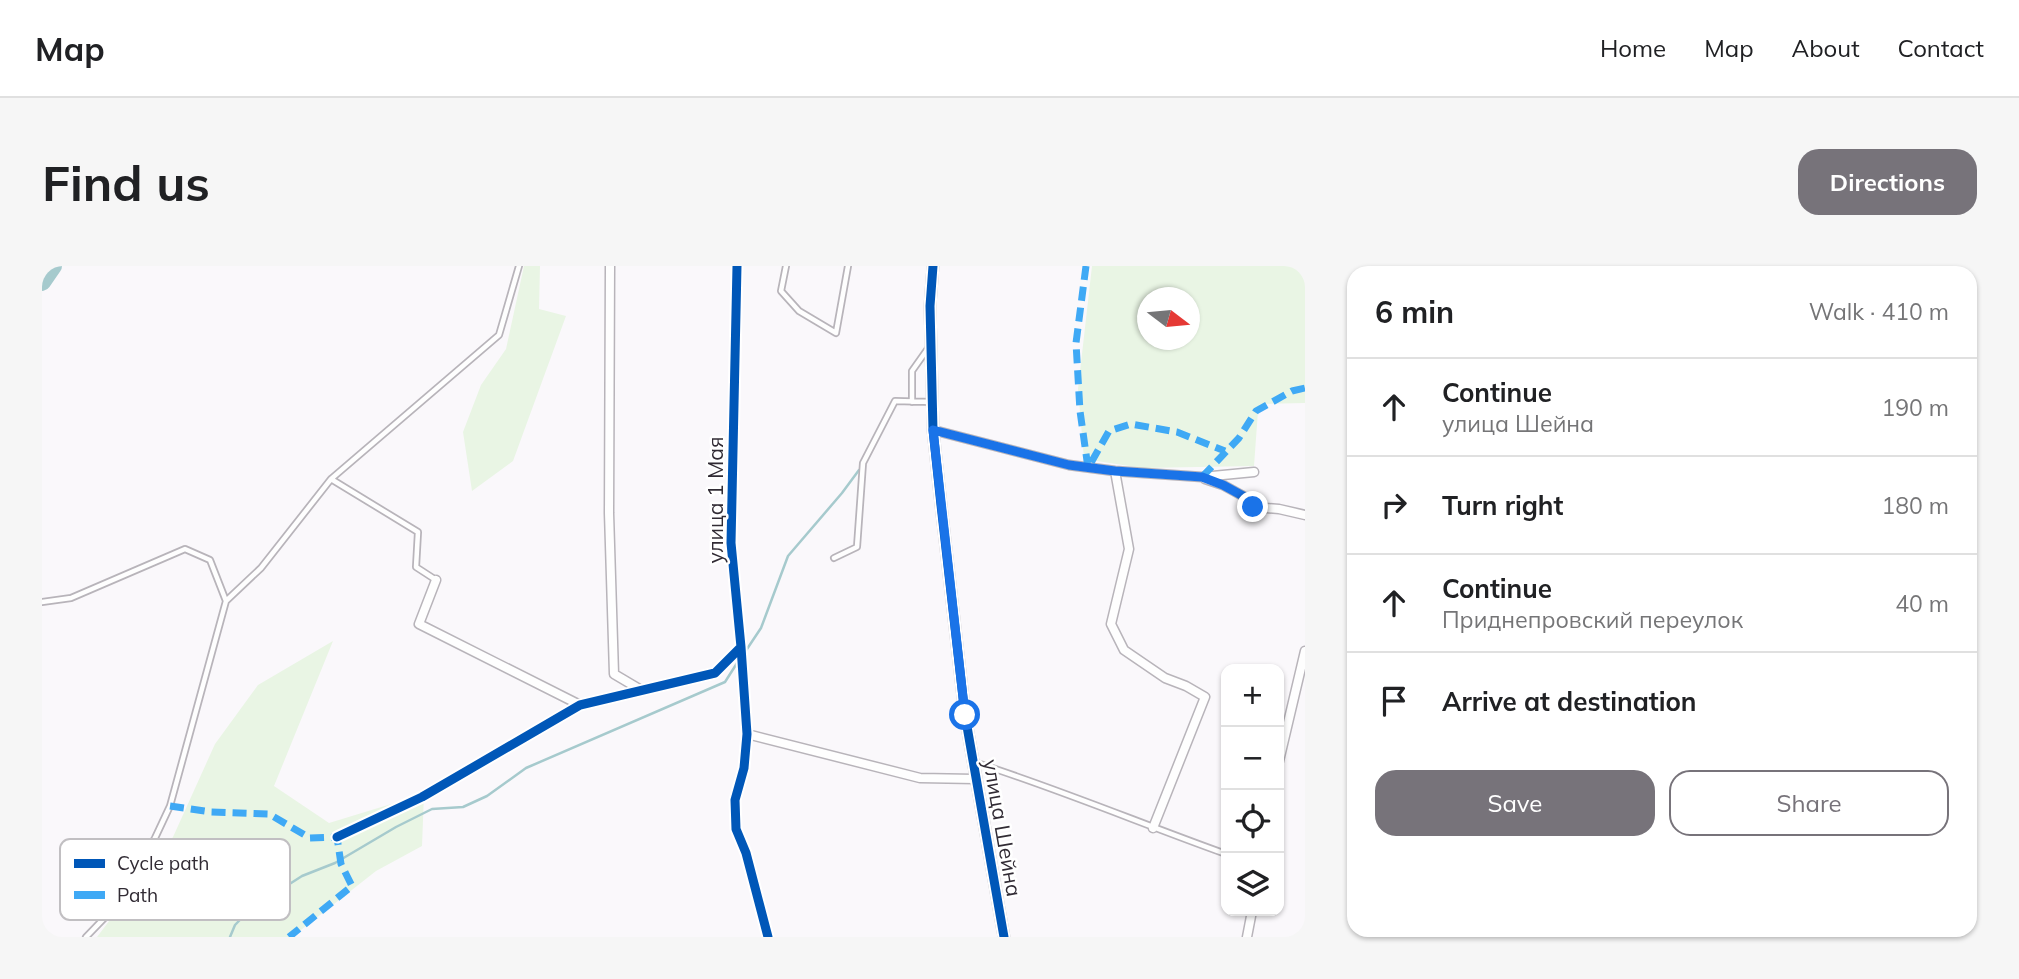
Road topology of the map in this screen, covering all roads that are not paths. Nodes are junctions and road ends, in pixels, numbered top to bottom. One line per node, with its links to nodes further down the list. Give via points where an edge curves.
1 (519, 266): 14 (lane, via 499,335)
2 (610, 266): 22 (street, via 614,674)
3 (737, 266): 20 (street, улица 1 Мая, via 731,543)
4 (786, 266): 5 (lane, via 781,291 799,311 836,333)
5 (848, 266)
6 (933, 266): 7 (street, улица Шейна)
7 (931, 344): 8 (lane, via 912,371); 9 (street, улица Шейна)
8 (912, 402): 9 (lane); 16 (lane, via 895,401 863,463 857,547)
9 (933, 402): 10 (street, улица Шейна)
10 (933, 430): 11 (street, via 1069,465); 26 (street, улица Шейна)
11 (1115, 471): 13 (street); 28 (street, via 1129,549 1111,624 1124,650 1165,678 1205,697)
12 (1254, 472): 13 (street)
13 (1202, 477): 15 (street, via 1243,496 1253,507)
14 (331, 479): 17 (lane, via 418,532 416,567); 18 (lane, via 261,568)
15 (1305, 515)
16 (834, 558)
17 (436, 580): 23 (street, via 419,624)
18 (226, 601): 19 (lane, via 210,560 184,549 71,598); 30 (lane, via 170,806)
19 (42, 602)
20 (741, 647): 22 (street, via 715,673); 24 (street, улица 1 Мая)
21 (1305, 651): 25 (street)
22 (641, 690): 23 (street)
23 (580, 705): 29 (street, via 422,797)
24 (747, 734): 27 (street, via 920,778); 35 (street, улица 1 Мая, via 735,800 736,829)
25 (1284, 740)
26 (972, 761): 27 (street, улица Шейна); 28 (lane)
27 (975, 779): 36 (street, улица Шейна)
28 (1153, 828): 31 (lane)
29 (337, 837)
30 (154, 839)
31 (1221, 851)
32 (1251, 916): 37 (street)
33 (102, 920): 34 (lane)
34 (86, 937)
35 (768, 937)
36 (1004, 937)
37 (1247, 937)

